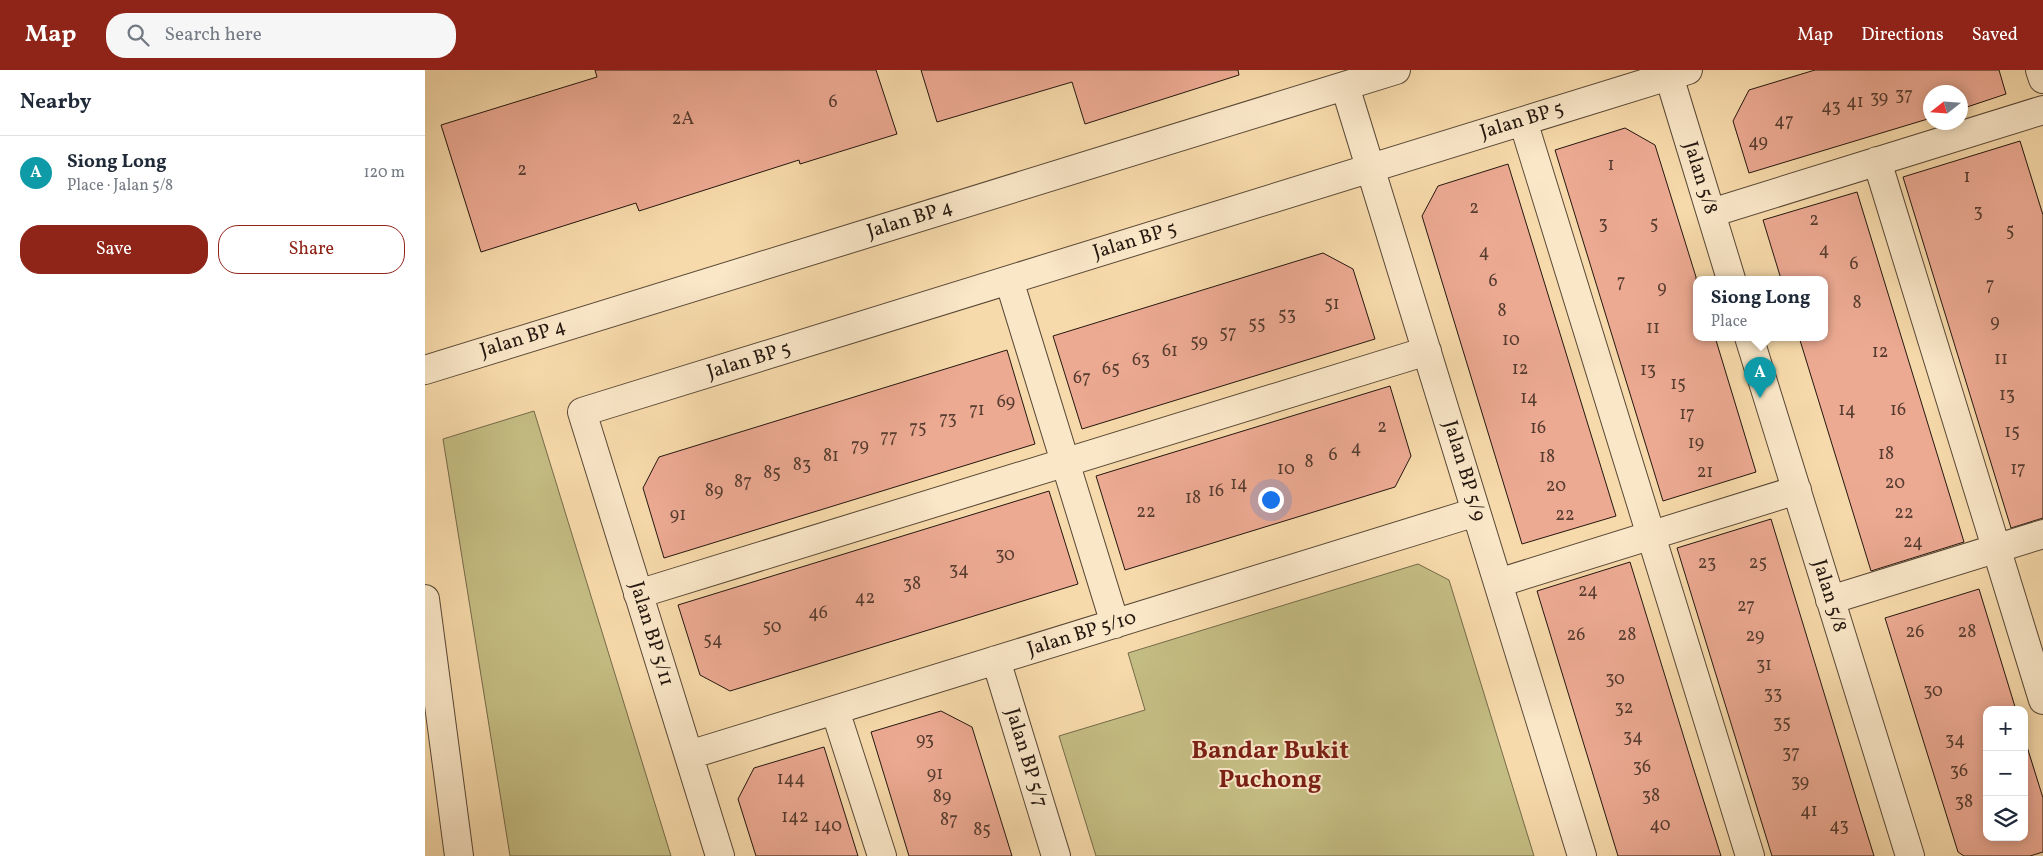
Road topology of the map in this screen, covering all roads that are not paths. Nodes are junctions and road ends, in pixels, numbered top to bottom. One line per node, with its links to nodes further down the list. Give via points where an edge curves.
1 (1396, 70): 5 (street, Jalan BP 4)
2 (2040, 70): 4 (street)
3 (1679, 73): 7 (street, Jalan BP 5); 10 (street, Jalan 5/8)
4 (2043, 79)
5 (1345, 86): 9 (street, Jalan BP 5/9); 15 (street, Jalan BP 4)
6 (2043, 110): 8 (street)
7 (1523, 121): 9 (street, Jalan BP 5); 21 (street)
8 (1877, 161): 10 (street); 22 (street)
9 (1370, 168): 12 (street, Jalan BP 5); 14 (street, Jalan BP 5/9)
10 (1711, 213): 11 (street, Jalan 5/8)
11 (1730, 276)
12 (1009, 280): 16 (street, Jalan BP 5); 17 (street)
13 (1750, 341): 18 (street, Jalan 5/8)
14 (1427, 351): 17 (street); 19 (street, Jalan BP 5/9)
15 (425, 370)
16 (582, 412): 24 (street, Jalan BP 5/11)
17 (1065, 462): 24 (street); 27 (street)
18 (1797, 490): 21 (street); 26 (street, Jalan 5/8)
19 (1476, 512): 23 (street, Jalan BP 5/9); 27 (street, Jalan BP 5/10)
20 (2043, 534): 22 (street)
21 (1651, 535): 23 (street); 37 (street)
22 (1996, 549): 26 (street); 29 (street)
23 (1498, 583): 36 (street, Jalan BP 5/9)
24 (639, 594): 31 (street, Jalan BP 5/11)
25 (425, 599): 32 (street)
26 (1830, 600): 38 (street, Jalan 5/8)
27 (1115, 624): 28 (street, Jalan BP 5/10)
28 (995, 660): 30 (street, Jalan BP 5/10); 35 (street, Jalan BP 5/7)
29 (2043, 700)
30 (835, 710): 31 (street, Jalan BP 5/10); 34 (street)
31 (689, 755): 33 (street, Jalan BP 5/11)
32 (459, 856)
33 (720, 856)
34 (882, 856)
35 (1056, 856)
36 (1582, 856)
37 (1750, 856)
38 (1910, 856)

